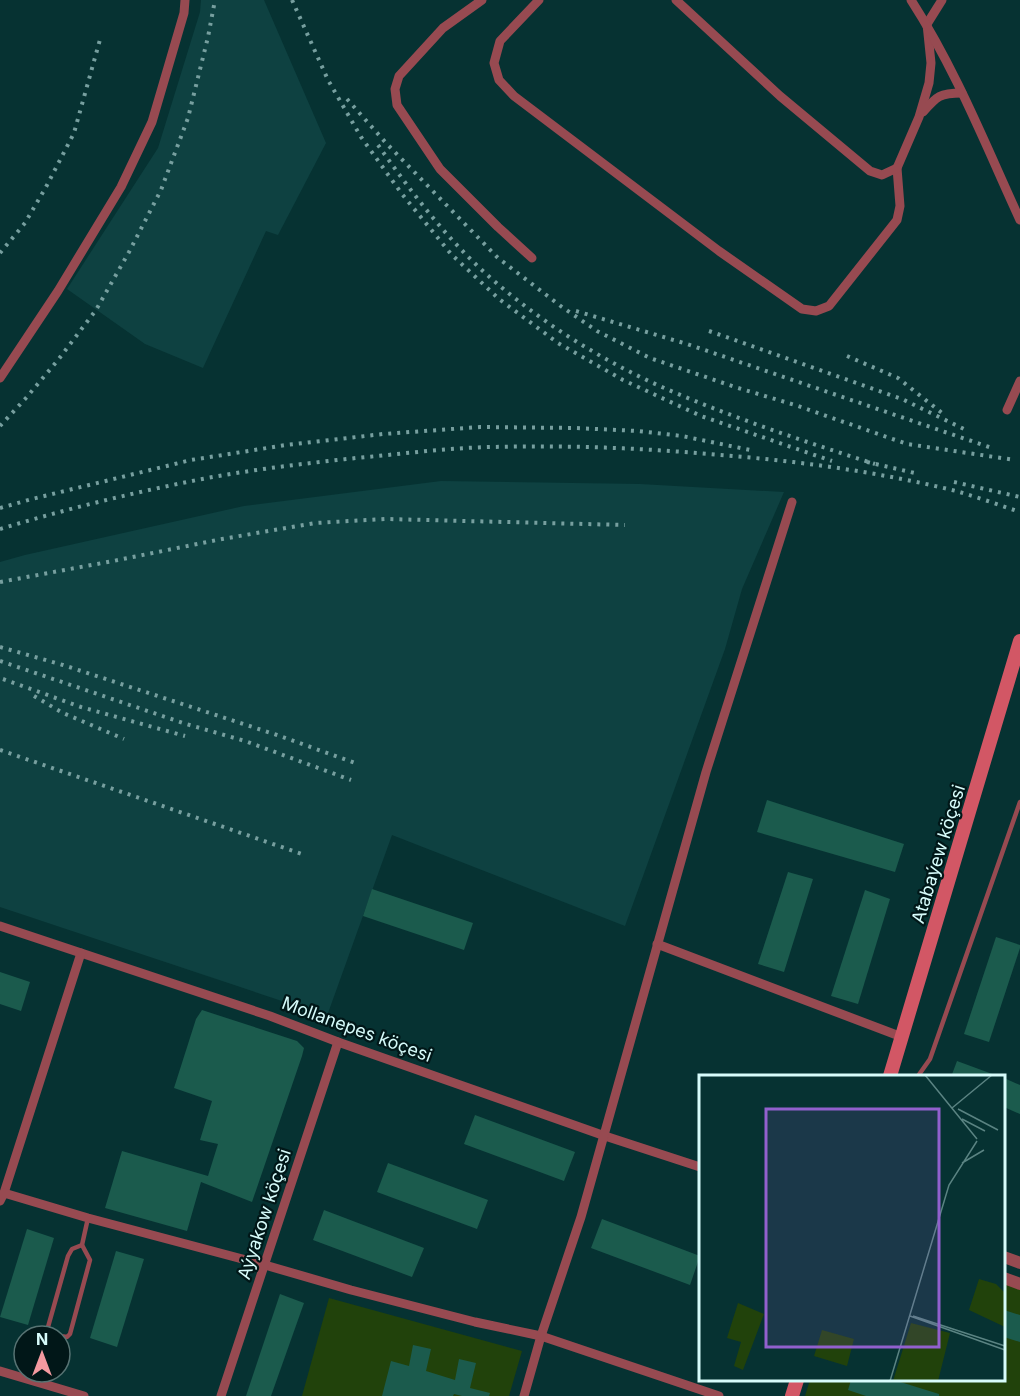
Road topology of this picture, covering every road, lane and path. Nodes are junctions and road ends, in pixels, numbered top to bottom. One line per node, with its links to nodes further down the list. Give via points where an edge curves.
1 (184, 0): 13 (street, via 184,13 152,122 121,187)
2 (482, 0): 12 (street, via 443,28 399,76 395,89 397,105 440,169)
3 (539, 0): 10 (street, via 500,41 494,63 499,80 514,96 719,251 802,309 816,311 830,306 897,220)
4 (676, 0): 10 (street, via 780,96 870,171 882,175)
5 (910, 0): 7 (street)
6 (942, 0): 7 (street)
7 (927, 24): 8 (street); 9 (street, via 931,63)
8 (962, 93): 9 (street, via 945,93 934,99); 11 (street)
9 (919, 117): 10 (street)
10 (897, 168)
11 (1020, 220)
12 (532, 258)
13 (0, 378)
14 (1020, 381): 15 (street)
15 (1007, 410)
16 (792, 502): 20 (street, via 706,772)
17 (1020, 641): 22 (main road, Atabaýew köçesi)
18 (1020, 802): 25 (lane, via 930,1059)
19 (0, 926): 21 (street, Mollanepes köçesi)
20 (657, 944): 22 (street); 26 (street)
21 (81, 953): 23 (street, Mollanepes köçesi); 28 (street)
22 (902, 1037): 24 (main road, Atabaýew köçesi)
23 (338, 1042): 26 (street, Mollanepes köçesi); 33 (street, Aýyakow köçesi)
24 (891, 1075)
25 (919, 1075)
26 (605, 1136): 27 (street, Mollanepes köçesi); 38 (street)
27 (699, 1167)
28 (2, 1197): 29 (street)
29 (88, 1218): 30 (lane); 33 (street)
30 (82, 1245): 36 (lane, via 72,1249 68,1256); 37 (lane, via 90,1260)
31 (1005, 1257): 32 (street)
32 (1020, 1263)
33 (265, 1265): 38 (street, via 475,1322); 42 (street, Aýyakow köçesi)
34 (1005, 1278): 35 (street)
35 (1020, 1284)
36 (49, 1324)
37 (72, 1327)
38 (542, 1336): 43 (street); 44 (street)
39 (0, 1371): 41 (street)
40 (797, 1381): 45 (main road)
41 (84, 1396)
42 (221, 1396)
43 (524, 1396)
44 (719, 1396)
45 (792, 1396)

